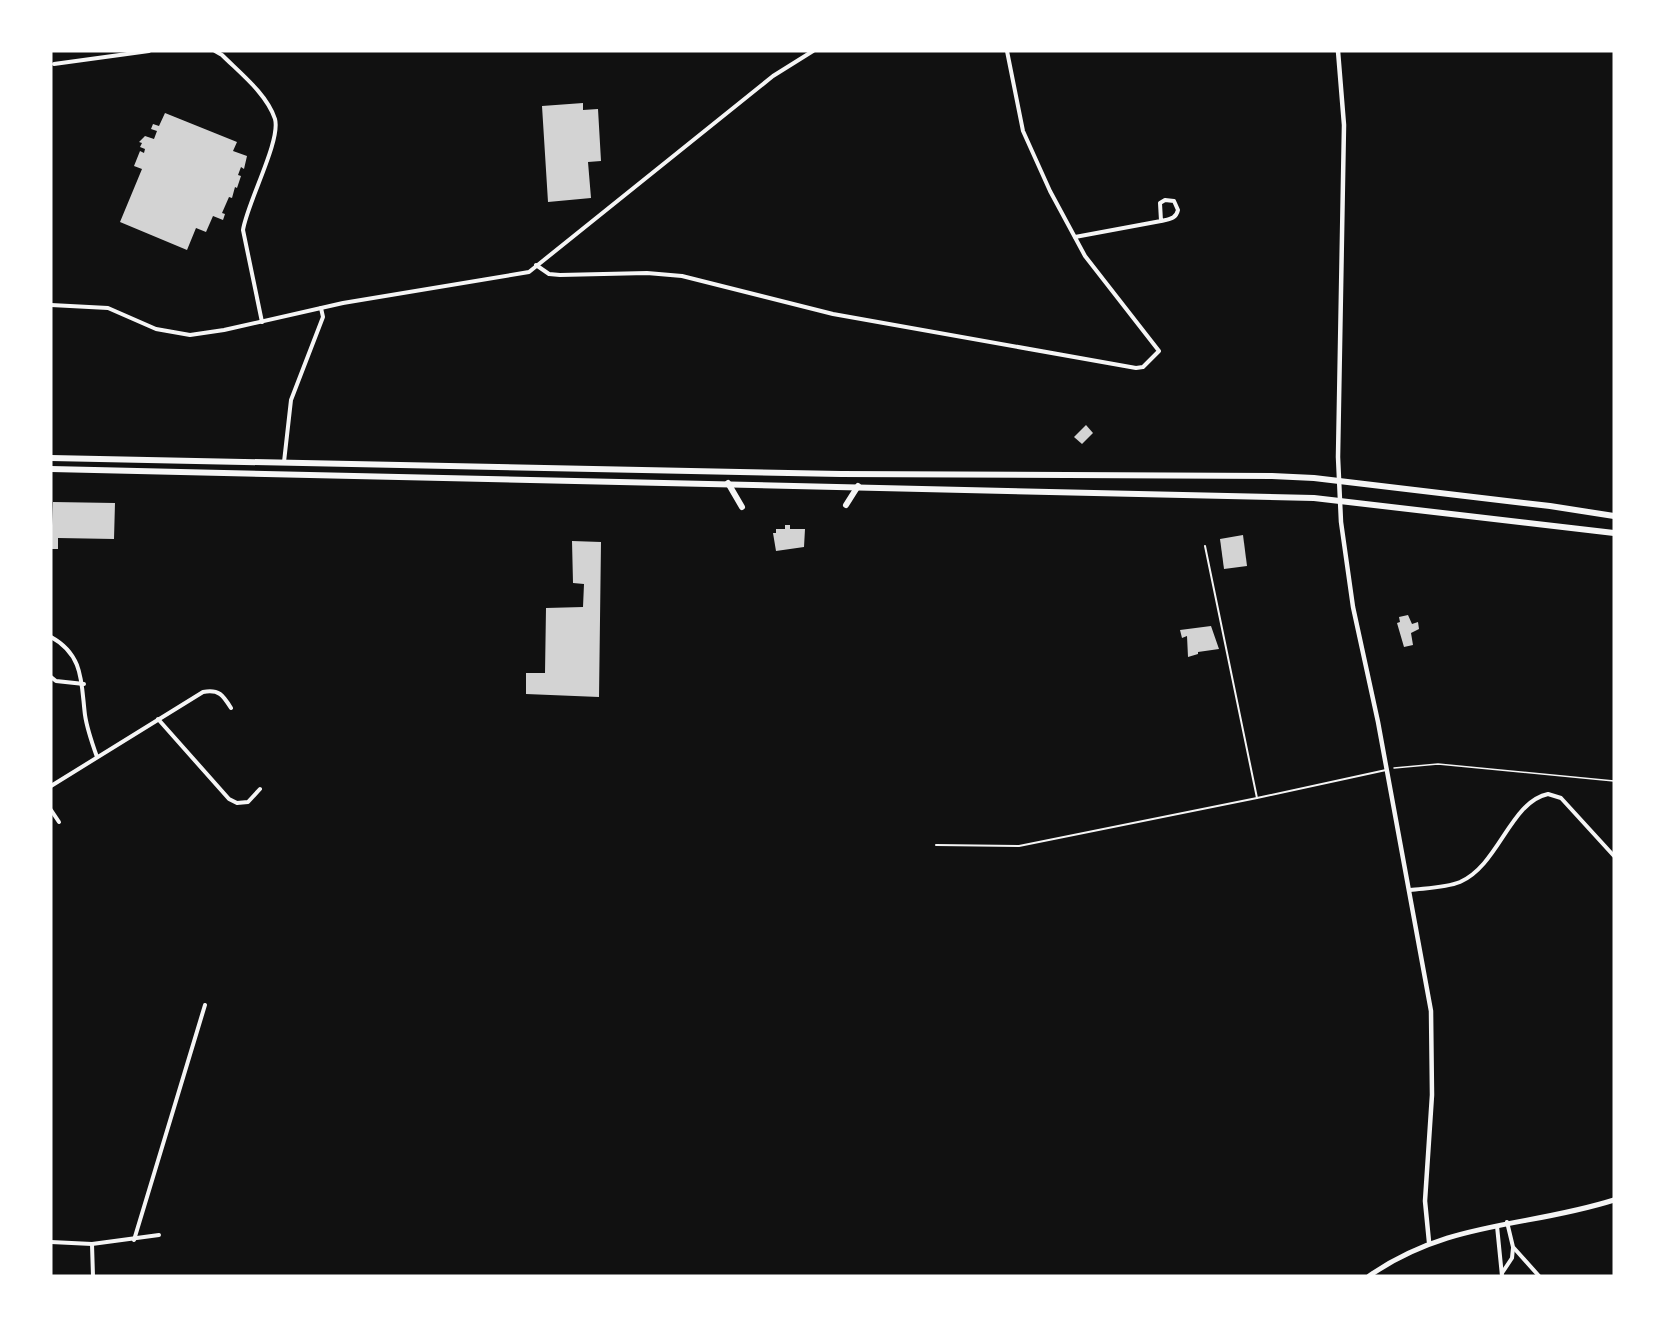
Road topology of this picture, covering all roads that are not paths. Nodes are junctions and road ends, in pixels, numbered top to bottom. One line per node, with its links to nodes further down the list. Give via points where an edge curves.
1 (149, 51): 6 (street)
2 (215, 51): 12 (street, via 262,96 276,122 274,141 243,230)
3 (813, 51): 9 (street, via 773,76)
4 (1007, 51): 8 (street, via 1023,131)
5 (1338, 51): 16 (street, via 1344,130)
6 (54, 64)
7 (1161, 221): 7 (street, via 1160,203 1174,201 1177,215); 8 (street)
8 (1075, 237): 9 (street, via 1094,268 1159,351 1143,367 833,314 690,277 647,273 560,275 549,274)
9 (536, 265): 11 (street, via 529,272 514,276)
10 (51, 305): 12 (street, via 108,308 156,328 190,335)
11 (321, 308): 12 (street); 14 (street, via 323,317 291,400)
12 (262, 322)
13 (51, 458): 14 (highway)
14 (284, 462): 16 (highway, via 841,474 1211,474)
15 (51, 469): 17 (highway)
16 (1338, 482): 19 (street); 22 (highway)
17 (728, 483): 18 (highway); 21 (highway)
18 (858, 486): 19 (highway, via 1261,495); 20 (highway)
19 (1339, 501): 23 (highway); 31 (street, via 1347,576)
20 (846, 505)
21 (742, 507)
22 (1614, 516)
23 (1614, 533)
24 (1205, 546): 34 (lane)
25 (51, 637): 27 (street, via 77,661)
26 (51, 677): 27 (street)
27 (84, 684): 30 (street, via 85,714)
28 (231, 708): 29 (street, via 223,695 210,690)
29 (158, 718): 30 (street); 33 (street, via 229,800 244,803)
30 (97, 757): 32 (street)
31 (1386, 770): 34 (lane); 39 (street)
32 (51, 786)
33 (260, 789)
34 (1257, 798): 37 (lane, via 1019,846)
35 (51, 810): 36 (street)
36 (59, 822)
37 (936, 845)
38 (1614, 856): 39 (street, via 1561,798 1548,794 1529,803 1491,855 1462,881)
39 (1410, 890): 47 (street, via 1431,1011 1432,1095 1425,1201)
40 (205, 1005): 45 (street)
41 (1614, 1200): 42 (main road)
42 (1507, 1222): 43 (main road); 49 (street)
43 (1496, 1224): 47 (main road); 50 (street)
44 (159, 1235): 45 (street)
45 (134, 1240): 48 (street)
46 (51, 1242): 48 (street)
47 (1429, 1242): 52 (main road)
48 (92, 1244): 51 (street)
49 (1513, 1247): 50 (street, via 1512,1258); 53 (street)
50 (1502, 1274)
51 (93, 1276)
52 (1369, 1276)
53 (1539, 1276)

